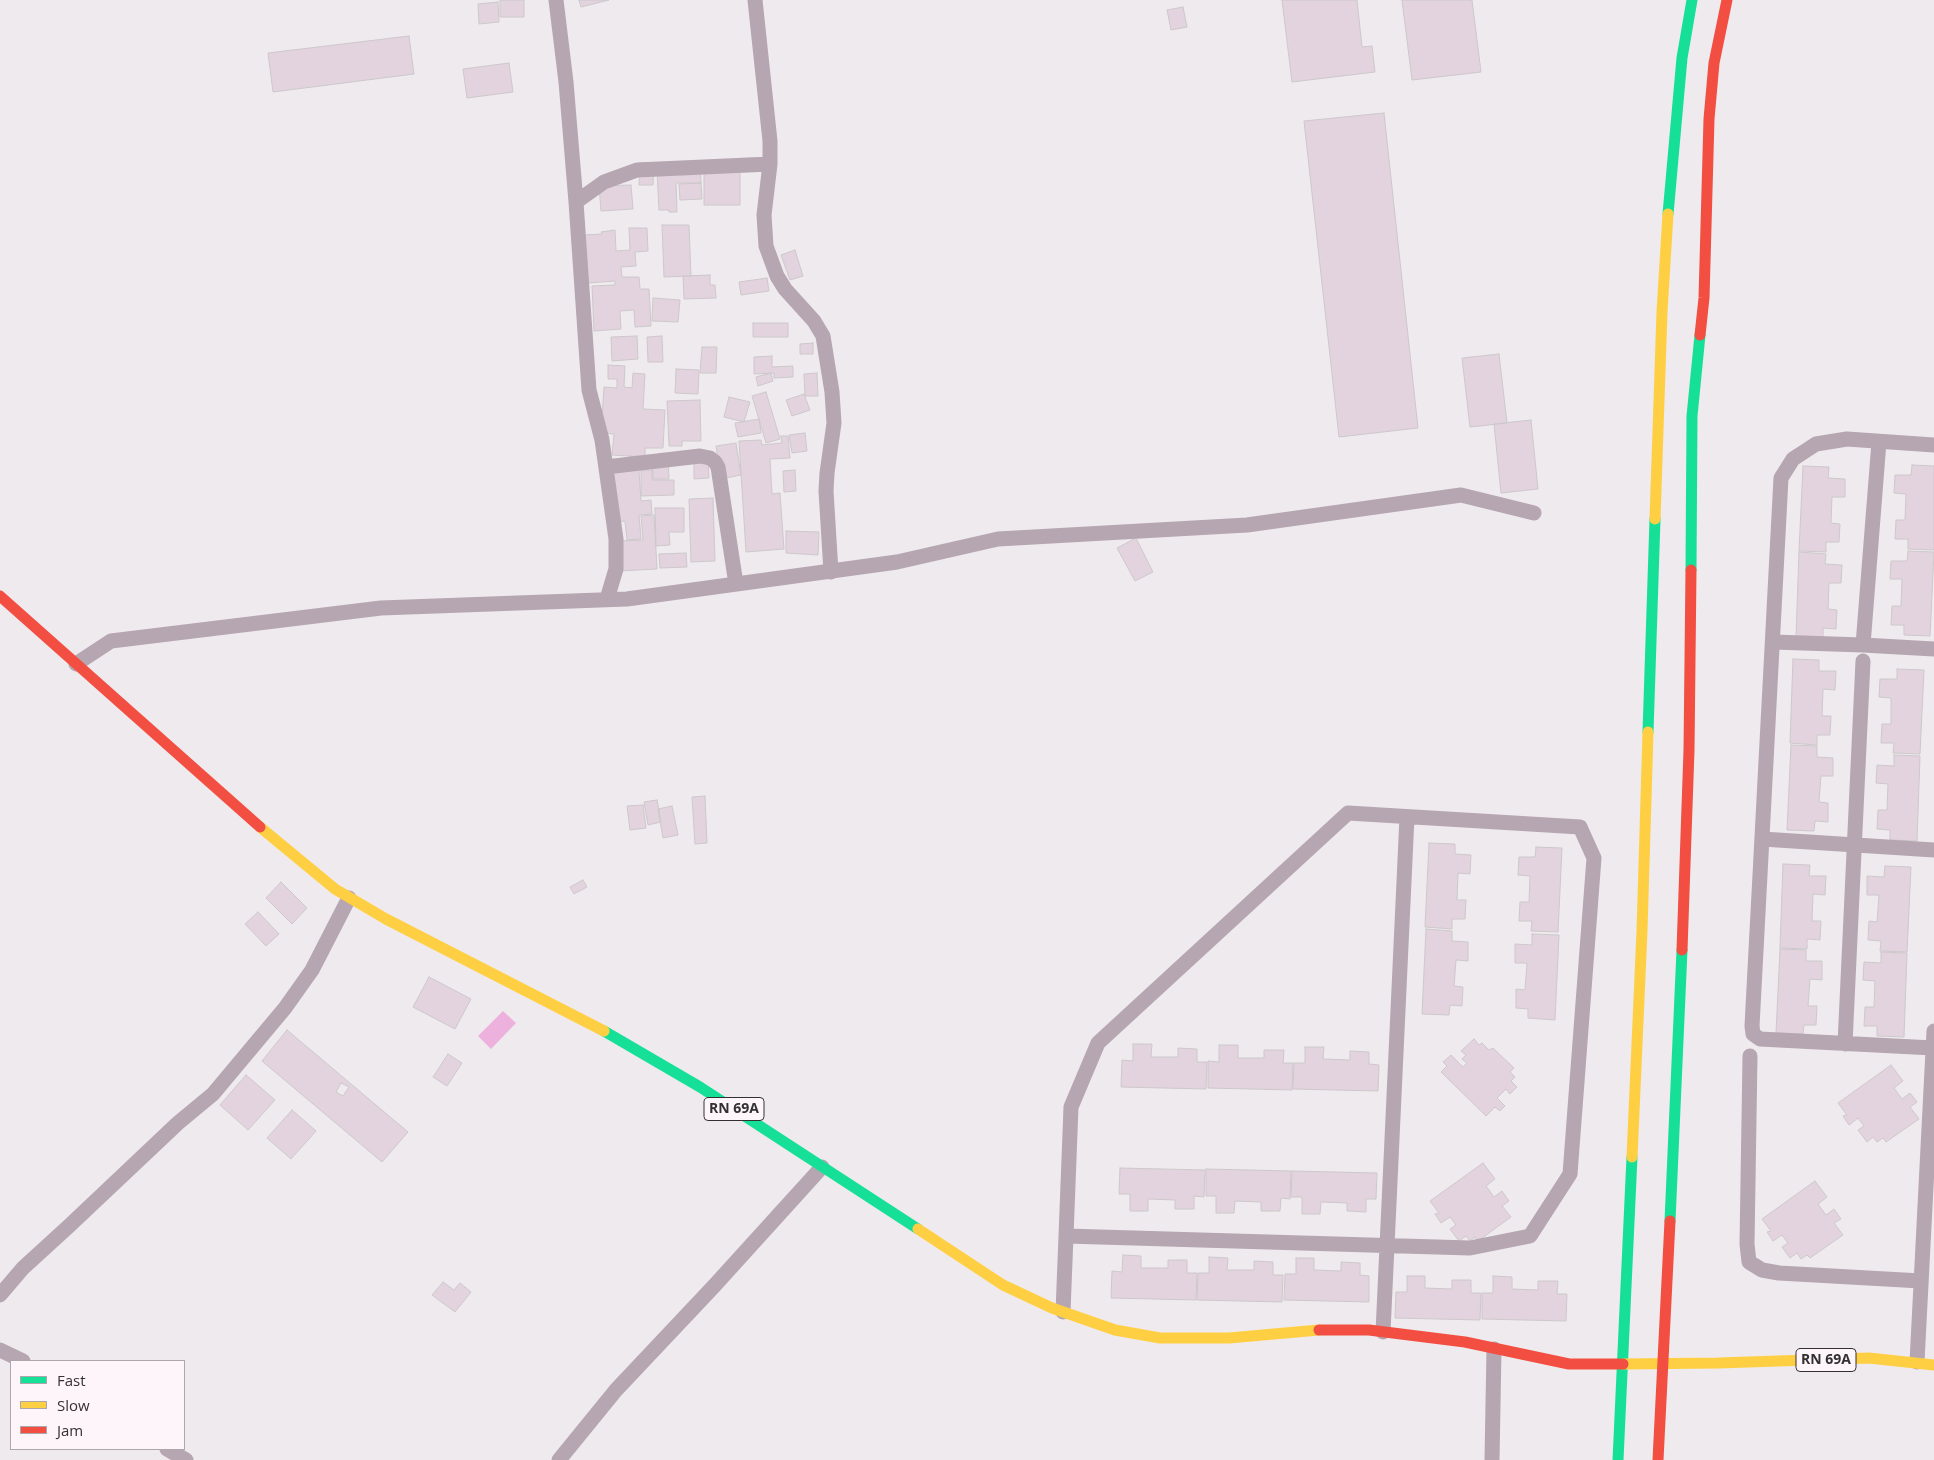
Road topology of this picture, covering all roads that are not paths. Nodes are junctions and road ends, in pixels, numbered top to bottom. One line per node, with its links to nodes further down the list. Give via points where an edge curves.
1 (556, 0): 6 (street)
2 (755, 0): 5 (street)
3 (1692, 0): 47 (main road, via 1682,58 1662,312 1642,931)
4 (1728, 0): 48 (main road, via 1714,63 1704,298 1692,416 1688,760)
5 (770, 164): 6 (street, via 637,170 604,182); 11 (street, via 764,215 766,246 777,276 823,336 832,392 834,423 826,491)
6 (576, 202): 9 (street, via 589,390)
7 (1879, 442): 8 (street); 15 (street, via 1847,439 1816,444 1793,459 1781,478); 16 (street)
8 (1934, 445)
9 (606, 467): 12 (street, via 695,456 705,456 715,462); 14 (street, via 617,554)
10 (1534, 513): 11 (street, via 1462,495 1247,526 998,539 898,562)
11 (831, 572): 12 (street)
12 (736, 584): 14 (street)
13 (0, 596): 19 (main road, RN 69A)
14 (607, 600): 19 (street, via 371,609 111,641)
15 (1773, 642): 16 (street); 21 (street)
16 (1863, 645): 17 (street)
17 (1934, 649)
18 (1863, 662): 22 (street)
19 (76, 664): 24 (main road, RN 69A, via 266,832)
20 (1407, 817): 32 (street, via 1348,813 1098,1043 1071,1107); 33 (street); 33 (street, via 1580,827 1594,858 1570,1174 1530,1236 1470,1248)
21 (1762, 839): 22 (street); 26 (street, via 1753,1034 1773,1041)
22 (1854, 845): 23 (street); 26 (street)
23 (1934, 850)
24 (349, 898): 30 (main road, RN 69A, via 627,1043); 35 (street, via 312,970 285,1008 213,1094 23,1268)
25 (1934, 1031): 27 (street)
26 (1845, 1044): 27 (street)
27 (1933, 1048): 29 (street)
28 (1750, 1056): 34 (street, via 1746,1244 1749,1262 1762,1270 1778,1273)
29 (1933, 1065): 31 (street)
30 (822, 1166): 36 (main road, RN 69A, via 1003,1286); 45 (street, via 616,1390)
31 (1930, 1171): 34 (street)
32 (1066, 1236): 33 (street); 36 (street)
33 (1387, 1246): 37 (street)
34 (1926, 1273): 41 (street)
35 (0, 1295)
36 (1063, 1312): 37 (main road, RN 69A, via 1115,1330 1160,1338 1229,1338 1318,1330)
37 (1383, 1332): 38 (main road, RN 69A, via 1465,1342)
38 (1494, 1349): 41 (main road, RN 69A, via 1568,1364 1869,1358); 46 (street)
39 (0, 1350): 40 (street)
40 (21, 1360)
41 (1917, 1362): 42 (main road, RN 69A)
42 (1934, 1365)
43 (169, 1450): 44 (street)
44 (186, 1460)
45 (559, 1460)
46 (1492, 1460)
47 (1618, 1460)
48 (1658, 1460)

